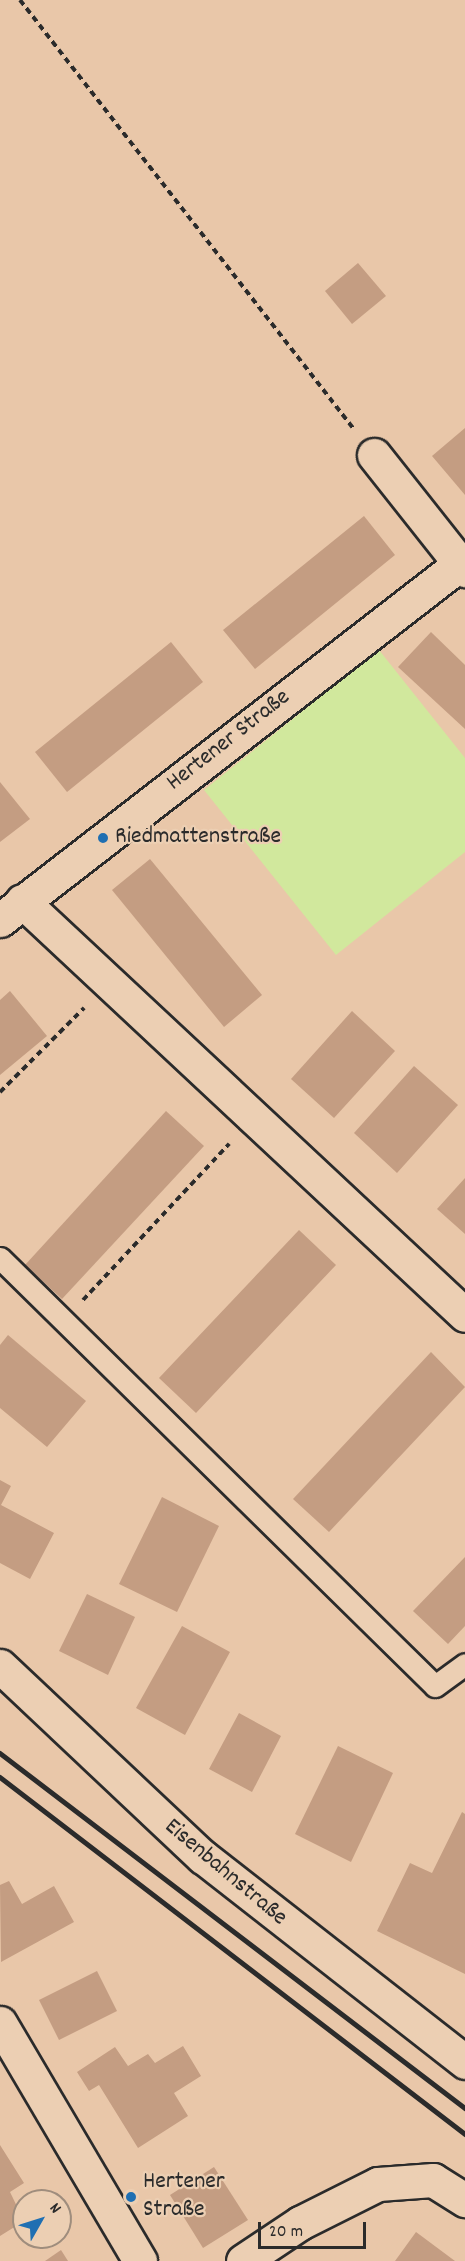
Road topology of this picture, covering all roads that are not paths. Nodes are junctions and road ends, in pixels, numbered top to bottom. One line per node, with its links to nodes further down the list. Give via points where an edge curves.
1 (374, 455): 2 (street, Hertener Straße)
2 (463, 565): 3 (street, Hertener Straße)
3 (11, 910): 5 (street, via 109,982)
4 (0, 1258): 6 (lane, via 66,1318 435,1686)
5 (465, 1315)
6 (465, 1664)
7 (0, 1666): 9 (street, Eisenbahnstraße, via 203,1857)
8 (0, 2023): 11 (street)
9 (465, 2062)
10 (465, 2200): 12 (street, via 433,2180 378,2184 300,2223)
11 (140, 2261)
12 (243, 2261)

